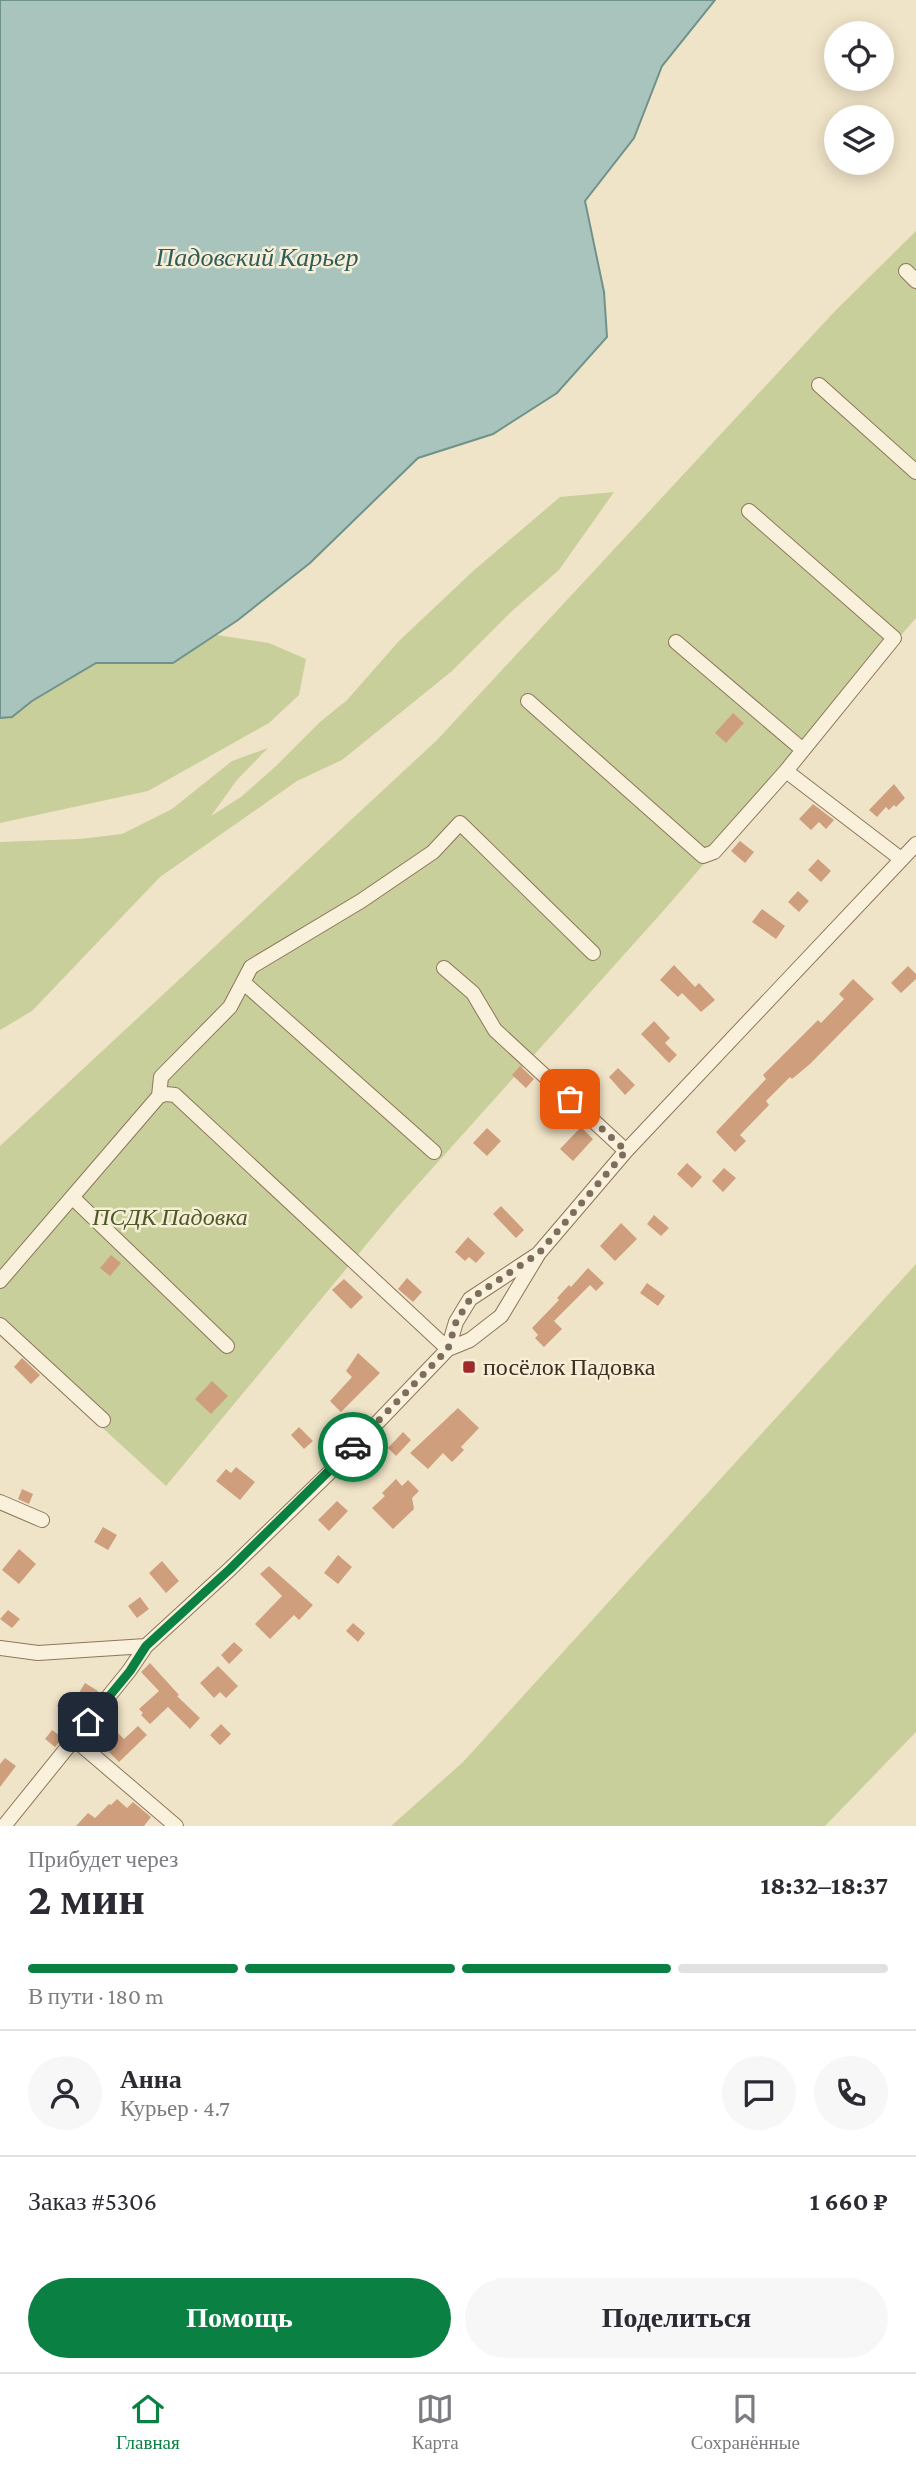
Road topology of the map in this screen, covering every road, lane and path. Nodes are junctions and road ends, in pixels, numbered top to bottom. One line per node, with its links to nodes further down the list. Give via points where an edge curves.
1 (819, 385): 2 (street)
2 (916, 472)
3 (749, 511): 6 (street, via 894,638)
4 (676, 642): 6 (street)
5 (528, 701): 7 (street, via 703,856 714,852)
6 (803, 750): 7 (street)
7 (786, 771): 9 (street)
8 (916, 844): 9 (street)
9 (901, 859): 14 (street)
10 (593, 953): 12 (street, via 460,823 433,852 251,967)
11 (444, 968): 14 (street, via 473,993 495,1030)
12 (244, 983): 13 (street, via 230,1007 161,1077); 15 (street)
13 (159, 1097): 16 (street); 21 (street, via 175,1096)
14 (626, 1151): 17 (street)
15 (434, 1152)
16 (73, 1198): 18 (street); 20 (street)
17 (539, 1253): 21 (street, via 501,1316); 21 (street, via 470,1299 456,1322)
18 (0, 1281)
19 (0, 1325): 22 (street)
20 (227, 1346)
21 (448, 1349): 25 (street, via 328,1474)
22 (103, 1420)
23 (0, 1502): 24 (street)
24 (42, 1521)
25 (146, 1646): 26 (street, via 38,1653); 27 (street)
26 (0, 1648)
27 (74, 1739): 28 (street); 29 (street)
28 (4, 1826)
29 (176, 1826)

